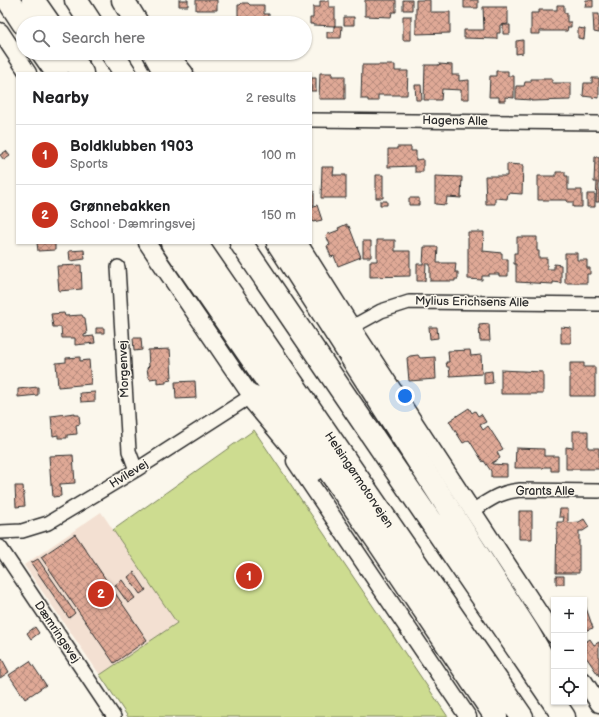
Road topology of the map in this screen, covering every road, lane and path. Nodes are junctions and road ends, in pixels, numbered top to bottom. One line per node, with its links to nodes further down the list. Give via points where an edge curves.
1 (8, 0): 5 (highway)
2 (33, 0): 6 (highway)
3 (76, 0): 7 (highway)
4 (124, 0): 8 (highway); 9 (street)
5 (18, 16)
6 (44, 16)
7 (86, 16)
8 (133, 16)
9 (138, 16)
10 (0, 31): 11 (street)
11 (16, 55)
12 (19, 60): 17 (street)
13 (55, 60): 18 (highway)
14 (117, 60): 19 (highway)
15 (158, 60): 20 (highway)
16 (175, 60): 21 (street)
17 (27, 72)
18 (80, 72)
19 (125, 72)
20 (164, 72)
21 (184, 72)
22 (312, 120): 23 (street, Hagens Alle)
23 (599, 123)
24 (148, 244): 33 (street)
25 (173, 244): 46 (highway)
26 (197, 244): 47 (highway, Helsingørmotorvejen)
27 (242, 244): 48 (highway)
28 (279, 244): 40 (highway)
29 (300, 244): 32 (street)
30 (118, 267): 34 (street, Morgenvej, via 129,451)
31 (599, 304): 32 (street, Mylius Erichsens Alle, via 409,302 381,311)
32 (352, 327): 36 (street)
33 (251, 396): 34 (street, Hvilevej); 45 (street); 46 (highway, via 311,467)
34 (136, 470): 37 (street, Hvilevej, via 48,523 22,531)
35 (599, 491): 36 (street, Grants Alle, via 507,491)
36 (472, 511): 39 (street)
37 (0, 532)
38 (0, 547): 44 (street, Dæmringsvej)
39 (553, 633)
40 (551, 672)
41 (587, 686): 42 (street)
42 (599, 704)
43 (570, 705): 49 (highway)
44 (114, 717)
45 (468, 717)
46 (496, 717)
47 (522, 717)
48 (564, 717)
49 (577, 717)

